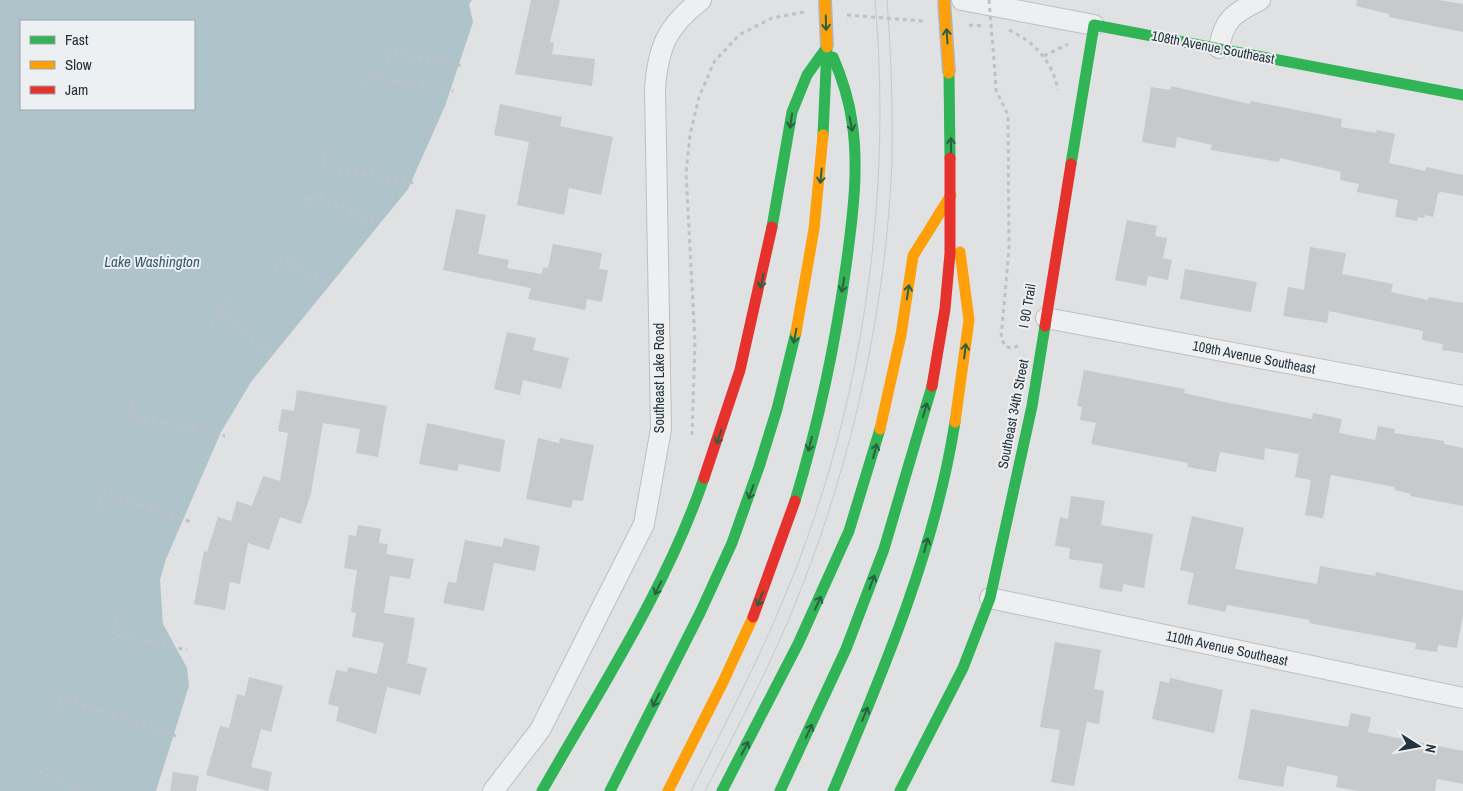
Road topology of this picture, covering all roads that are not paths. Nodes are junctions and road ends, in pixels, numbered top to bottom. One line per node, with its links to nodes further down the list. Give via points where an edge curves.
1 (701, 0): 17 (street, Southeast Lake Road, via 686,11 670,31 656,64 661,429 644,524 540,730)
2 (825, 0): 8 (main road, one-way to 8, bridge)
3 (944, 0): 11 (main road, one-way to 3, bridge)
4 (962, 0): 6 (street, 108th Avenue Southeast)
5 (1260, 0): 9 (street, via 1233,14 1222,34)
6 (997, 2): 7 (street, 108th Avenue Southeast)
7 (1094, 25): 9 (main road, 108th Avenue Southeast); 12 (main road, Southeast 34th Street)
8 (827, 47): 16 (main road, one-way to 16, via 817,215 786,378 764,455 713,588); 18 (main road, one-way to 18, via 807,75 792,112 770,243 740,370 699,492 652,599); 19 (main road, one-way to 19, via 842,76 855,140 845,277 822,396 799,484 761,596 720,689)
9 (1219, 48): 10 (main road, 108th Avenue Southeast)
10 (1463, 95)
11 (951, 194): 20 (main road, one-way to 11, via 798,644 849,530 883,419 913,256); 21 (main road, one-way to 11, via 846,649 884,548 931,392 945,309); 22 (main road, one-way to 11, via 902,620 925,550 957,412 970,313)
12 (1046, 318): 13 (street, 109th Avenue Southeast); 14 (main road, Southeast 34th Street, via 1032,406)
13 (1463, 396)
14 (990, 598): 15 (street, 110th Avenue Southeast); 23 (main road, Southeast 34th Street, via 963,668)
15 (1463, 698)
16 (612, 788)
17 (494, 791)
18 (542, 791)
19 (668, 791)
20 (722, 791)
21 (780, 791)
22 (833, 791)
23 (900, 791)

